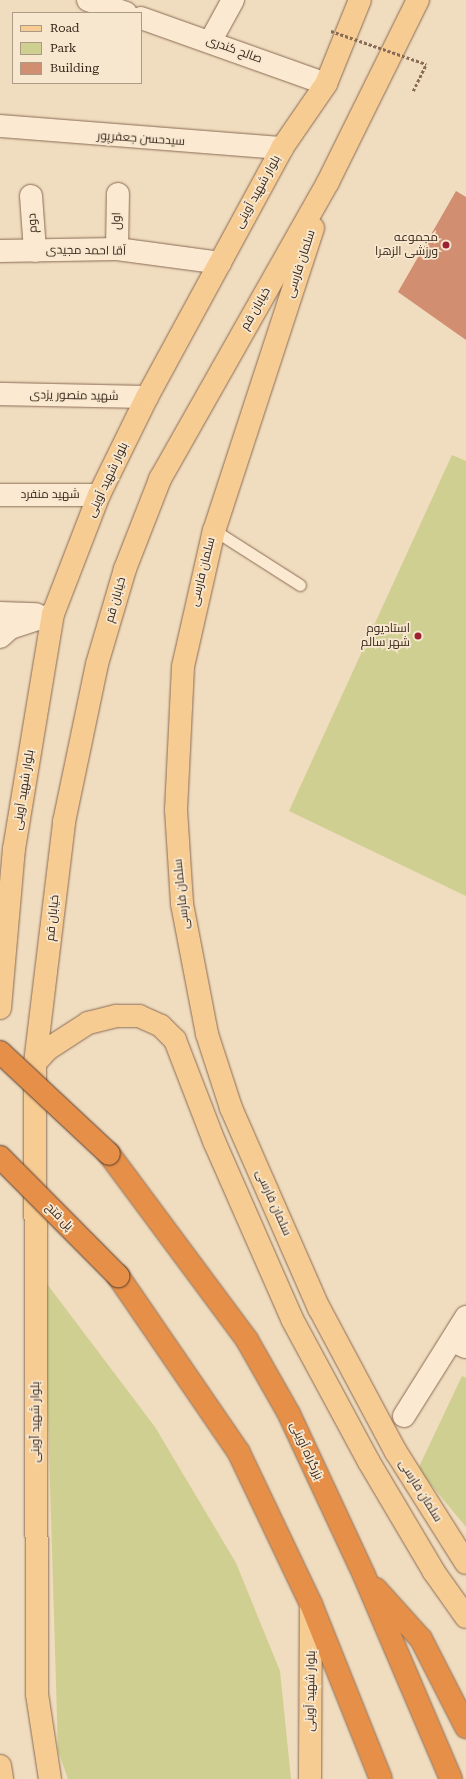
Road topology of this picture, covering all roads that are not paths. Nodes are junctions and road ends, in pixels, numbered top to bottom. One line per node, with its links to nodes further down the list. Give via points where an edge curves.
1 (88, 0): 5 (street)
2 (233, 0): 7 (street)
3 (360, 0): 8 (main road, بلوار شهید آوینی)
4 (418, 0): 11 (main road)
5 (123, 12)
6 (142, 18): 7 (street, صالح کندری)
7 (210, 42): 8 (street, صالح کندری)
8 (326, 84): 10 (main road, بلوار شهید آوینی)
9 (0, 126): 10 (street, سیدحسن جعفرپور)
10 (282, 148): 17 (main road, بلوار شهید آوینی)
11 (328, 182): 22 (main road, سلمان فارسی); 29 (main road, خیابان قم, via 160,479 125,569 97,664 64,822)
12 (118, 194): 14 (street, اول)
13 (32, 196): 15 (street, دوم)
14 (117, 249): 15 (street, آقا احمد مجیدی); 17 (street, آقا احمد مجیدی)
15 (36, 250): 16 (street, آقا احمد مجیدی)
16 (0, 251)
17 (220, 262): 19 (main road, بلوار شهید آوینی)
18 (0, 394): 19 (street, شهید منصور یزدی)
19 (147, 397): 21 (main road, بلوار شهید آوینی)
20 (0, 495): 21 (street, شهید منفرد)
21 (99, 495): 25 (main road, بلوار شهید آوینی)
22 (214, 530): 23 (lane); 34 (main road, سلمان فارسی, via 183,667 176,810 182,904 207,1034 231,1108 319,1308 396,1452)
23 (300, 585)
24 (0, 613): 25 (street)
25 (53, 614): 26 (street, via 10,628); 27 (main road, بلوار شهید آوینی, via 14,849)
26 (0, 637)
27 (0, 1008)
28 (0, 1052): 35 (highway, بزرگراه آوینی, bridge, via 109,1154 247,1340 289,1414)
29 (35, 1063): 37 (main road, via 48,1049 88,1023 117,1016 139,1016 161,1026 174,1040 214,1141 292,1319 369,1462 434,1572); 41 (main road, بلوار شهید آوینی, via 37,1694)
30 (0, 1157): 36 (highway, پل فتح, bridge, via 118,1276 238,1453)
31 (466, 1317): 32 (street)
32 (460, 1344): 33 (street)
33 (404, 1416)
34 (466, 1563)
35 (364, 1575): 38 (highway, via 420,1639); 44 (highway, بزرگراه آوینی)
36 (311, 1604): 42 (main road, بلوار شهید آوینی); 43 (highway)
37 (466, 1617)
38 (466, 1727)
39 (0, 1766): 40 (main road)
40 (2, 1779)
41 (50, 1779)
42 (310, 1779)
43 (381, 1779)
44 (451, 1779)

